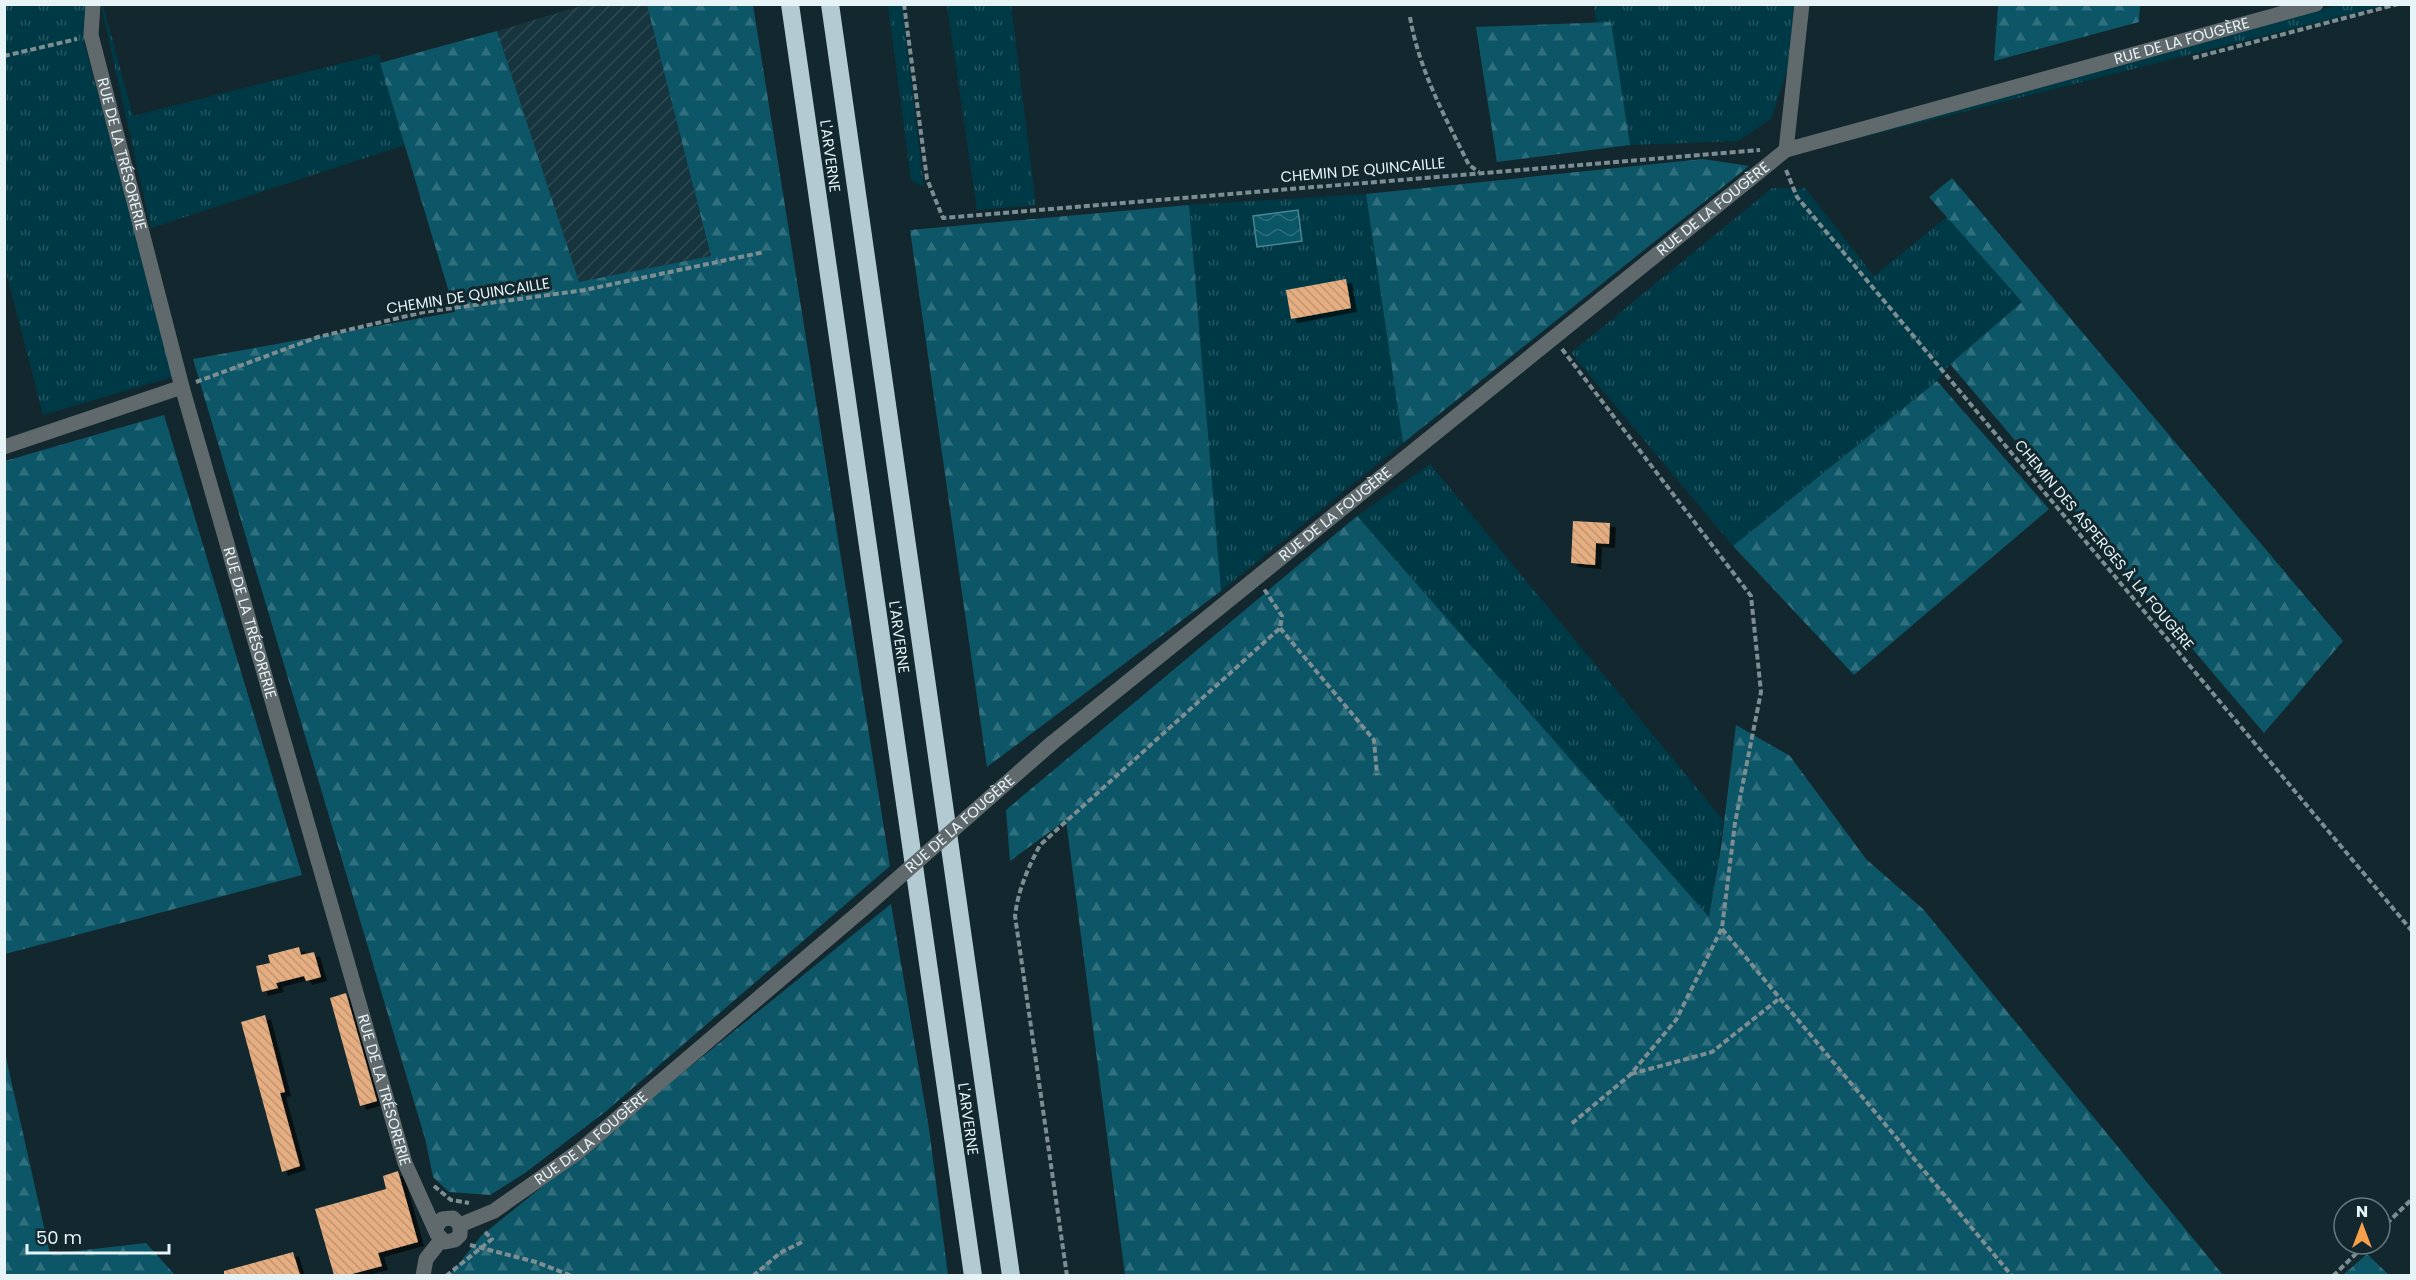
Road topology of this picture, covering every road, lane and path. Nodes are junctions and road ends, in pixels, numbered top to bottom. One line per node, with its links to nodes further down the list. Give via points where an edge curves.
1 (93, 4): 9 (street, RUE DE LA TRÉSORERIE)
2 (790, 4): 43 (highway, L'ARVERNE)
3 (830, 4): 44 (highway, L'ARVERNE)
4 (904, 4): 15 (path, CHEMIN DE QUINCAILLE, via 927,179 943,218)
5 (1802, 4): 12 (street)
6 (2316, 4): 12 (street, RUE DE LA FOUGÈRE)
7 (2398, 4): 11 (path, RUE DE LA FOUGÈRE)
8 (1410, 16): 15 (path, via 1414,41 1431,89 1469,165)
9 (91, 35): 10 (path); 19 (street, RUE DE LA TRÉSORERIE)
10 (4, 56)
11 (2181, 60)
12 (1786, 150): 15 (path, CHEMIN DE QUINCAILLE); 18 (street, RUE DE LA FOUGÈRE)
13 (1795, 164): 14 (path, RUE DE LA FOUGÈRE)
14 (1786, 169): 16 (path, RUE DE LA FOUGÈRE); 25 (path, CHEMIN DES ASPERGES À LA FOUGÈRE, via 1797,197)
15 (1480, 172)
16 (1776, 173)
17 (764, 252): 19 (path, CHEMIN DE QUINCAILLE, via 585,290 424,312 318,337)
18 (1554, 339): 21 (street, RUE DE LA FOUGÈRE); 24 (path, via 1752,596 1761,692 1735,823)
19 (182, 387): 20 (street); 34 (street, RUE DE LA TRÉSORERIE, via 405,1163)
20 (4, 447)
21 (1257, 580): 22 (path, via 1282,616); 32 (street, RUE DE LA FOUGÈRE, bridge, via 1052,743 578,1152)
22 (1280, 628): 23 (path, via 1374,740); 45 (path, via 1040,845 1025,872 1015,916)
23 (1377, 775)
24 (1722, 928): 26 (path); 27 (path, via 1676,1020)
25 (2412, 931)
26 (1780, 998): 27 (path, via 1712,1052); 46 (path)
27 (1630, 1075): 28 (path)
28 (1570, 1125)
29 (433, 1185): 32 (path, via 451,1200 472,1204)
30 (2412, 1199): 31 (path)
31 (2392, 1218)
32 (476, 1220): 33 (street, RUE DE LA FOUGÈRE)
33 (460, 1225): 34 (street, via 460,1235); 34 (street, via 453,1218 442,1219 436,1227)
34 (444, 1238): 37 (path); 39 (street, via 426,1258)
35 (492, 1239): 37 (path)
36 (804, 1241): 42 (path, via 780,1253)
37 (479, 1247): 40 (path); 41 (path)
38 (2353, 1256): 47 (path)
39 (423, 1275)
40 (446, 1275)
41 (572, 1275)
42 (753, 1275)
43 (973, 1275)
44 (1011, 1275)
45 (1067, 1275)
46 (2012, 1275)
47 (2333, 1275)

